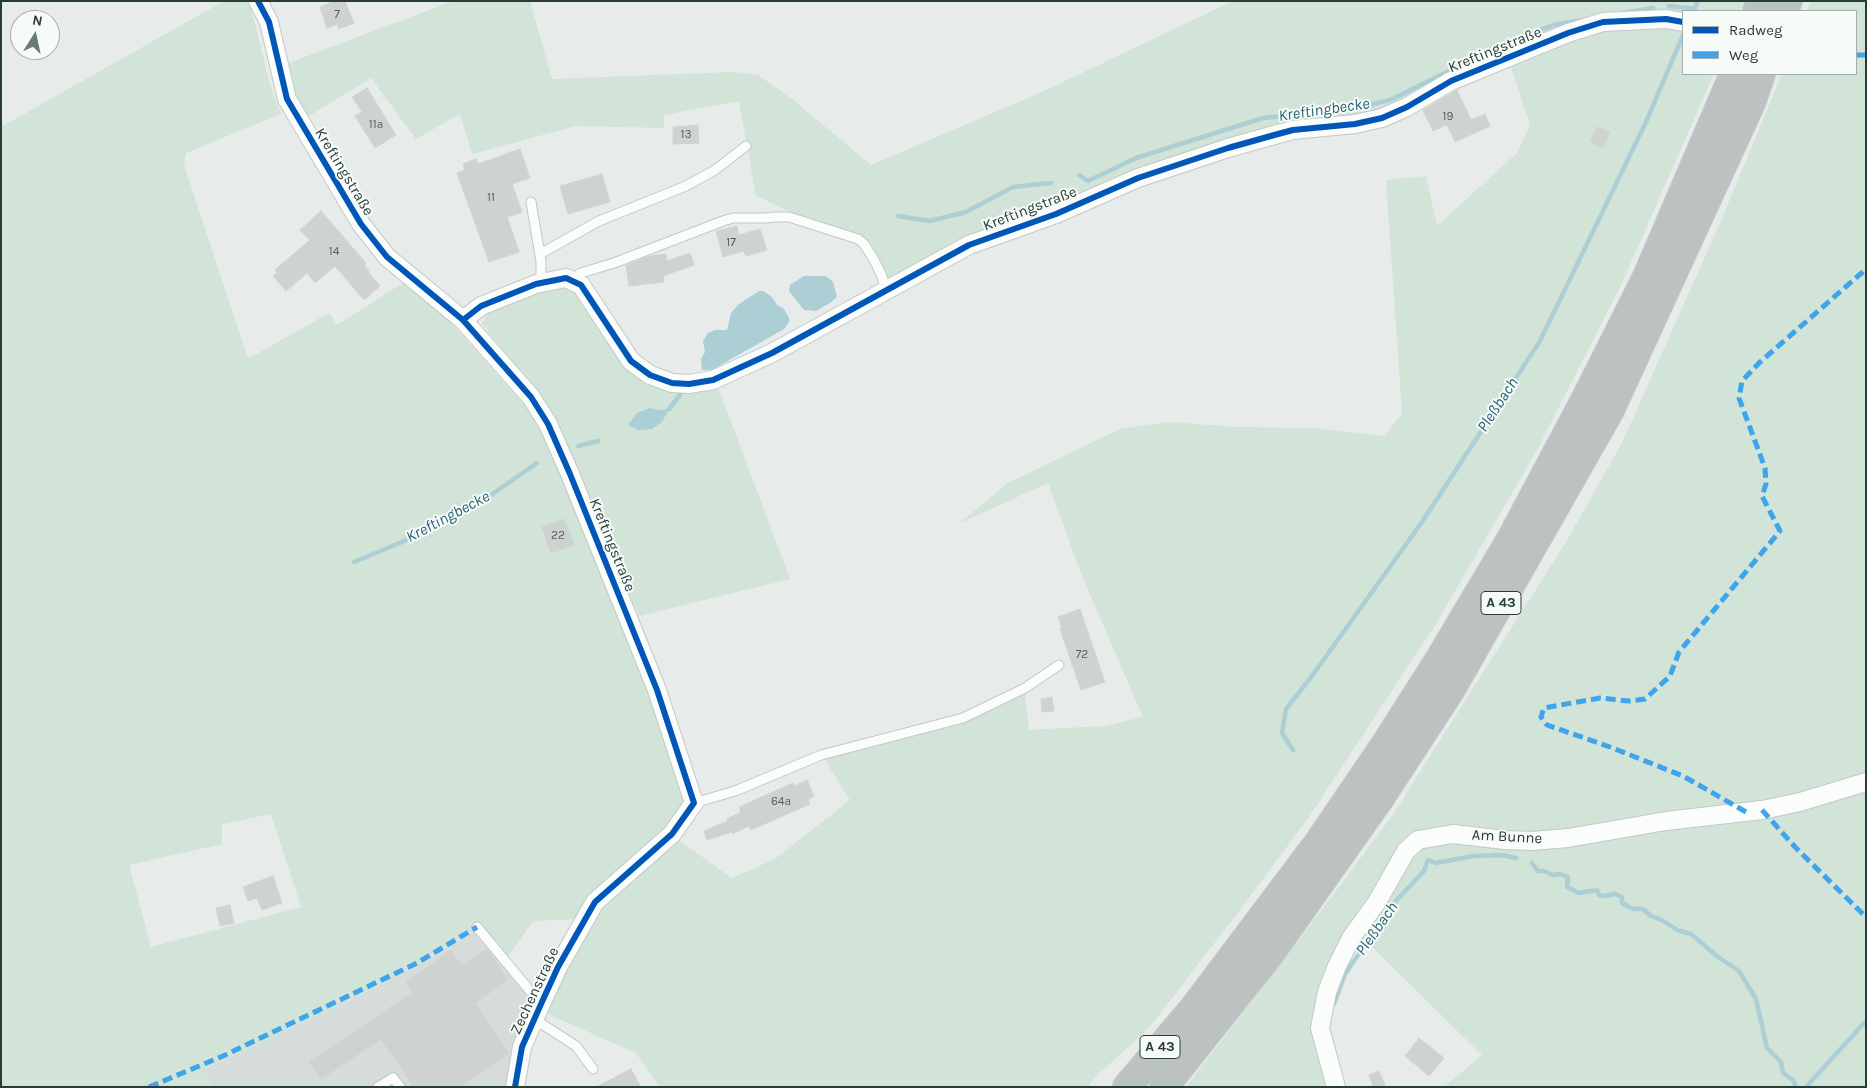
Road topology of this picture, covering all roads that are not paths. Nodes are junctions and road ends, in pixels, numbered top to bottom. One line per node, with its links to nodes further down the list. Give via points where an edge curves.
1 (258, 1): 11 (street, Kreftingstraße, via 269,22 286,99 361,224 387,258)
2 (1675, 20): 10 (street, Kreftingstraße, via 1602,22 1450,81 1382,118 1293,130 1138,178 1056,214 970,245)
3 (1734, 75): 16 (highway, A 43, via 1647,277 1584,404 1510,541 1441,657 1319,842)
4 (1761, 75): 24 (highway, A 43, via 1610,410 1451,689 1380,798 1270,954)
5 (746, 146): 7 (lane, via 715,170 686,186 599,221)
6 (530, 202): 7 (lane)
7 (540, 254): 9 (lane)
8 (569, 279): 9 (street); 10 (lane, via 733,218 789,217 858,239 873,258); 10 (street, Kreftingstraße, via 581,284 631,361 650,375 672,383 689,384 713,380 763,357)
9 (541, 283): 11 (street, via 482,306)
10 (886, 290)
11 (463, 320): 14 (street, Kreftingstraße, via 531,397 548,424 656,690)
12 (1059, 665): 14 (lane, via 1025,688 963,718 822,755 735,791)
13 (1866, 782): 25 (street, Am Bunne, via 1762,810 1666,821 1568,838 1532,841 1453,834 1418,840 1406,851 1377,902 1351,938 1327,992 1320,1028)
14 (694, 803): 17 (street, Zechenstraße, via 672,834 595,902 558,967)
15 (476, 927): 17 (lane)
16 (1194, 1008): 22 (highway); 23 (highway, A 43)
17 (538, 1011): 18 (lane, via 576,1046); 19 (street, Zechenstraße, via 522,1047)
18 (593, 1069)
19 (512, 1085)
20 (378, 1087): 21 (lane, via 393,1078)
21 (400, 1087)
22 (1108, 1087)
23 (1127, 1087)
24 (1164, 1087)
25 (1336, 1087)

